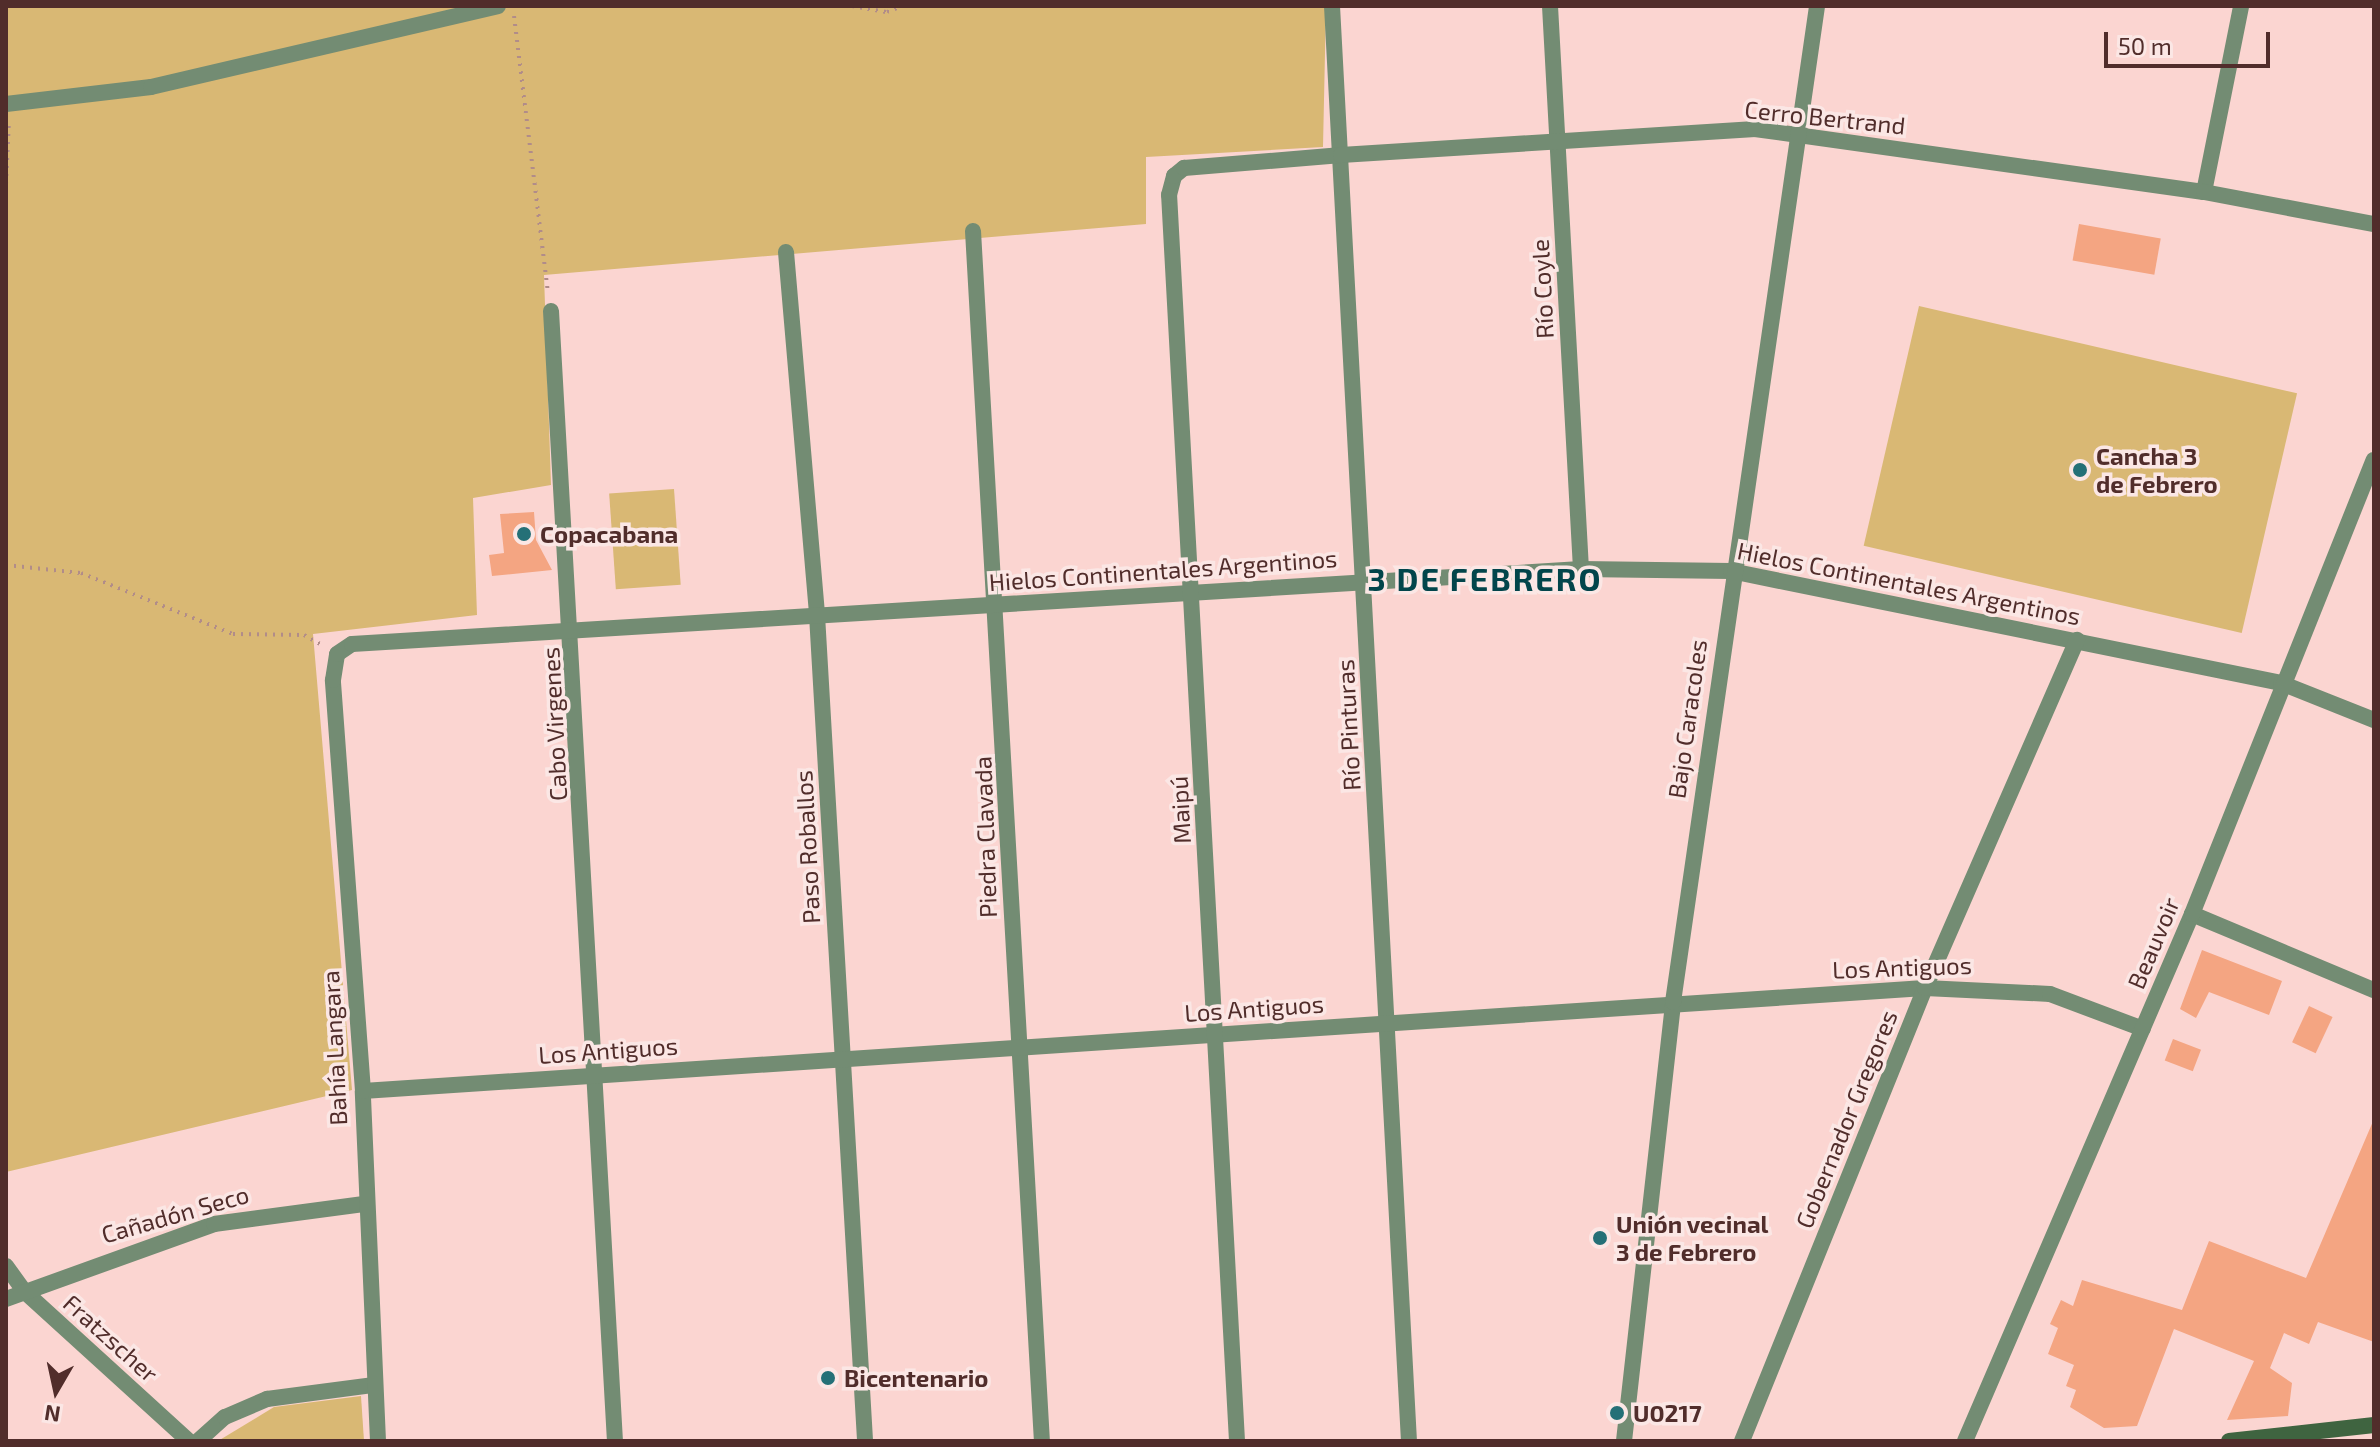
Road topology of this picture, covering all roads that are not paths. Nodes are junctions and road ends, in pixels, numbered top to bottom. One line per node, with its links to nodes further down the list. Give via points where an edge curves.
1 (498, 6): 6 (street, via 151,87)
2 (1332, 6): 9 (street, Río Pinturas)
3 (1550, 6): 8 (street, Río Coyle)
4 (1817, 6): 7 (street, Bajo Caracoles)
5 (2241, 6): 11 (street)
6 (6, 104)
7 (1796, 133): 8 (street, Cerro Bertrand); 11 (street, Cerro Bertrand); 18 (street, Bajo Caracoles)
8 (1557, 140): 9 (street, Cerro Bertrand); 17 (street, Río Coyle)
9 (1341, 155): 10 (street, Cerro Bertrand, via 1184,168); 19 (street, Río Pinturas)
10 (1174, 176): 20 (street, Maipú, via 1169,195)
11 (2204, 192): 12 (street, Cerro Bertrand)
12 (2374, 224)
13 (973, 231): 21 (street, Piedra Clavada)
14 (786, 252): 22 (street, Paso Roballos)
15 (551, 311): 23 (street, Cabo Virgenes)
16 (2374, 461): 26 (street, Beauvoir)
17 (1581, 569): 18 (street, Hielos Continentales Argentinos); 19 (street, Hielos Continentales Argentinos)
18 (1731, 571): 24 (street, Hielos Continentales Argentinos); 31 (street, Bajo Caracoles)
19 (1364, 581): 20 (street, Hielos Continentales Argentinos); 32 (street, Río Pinturas)
20 (1191, 593): 21 (street, Hielos Continentales Argentinos); 34 (street, Maipú)
21 (1000, 604): 22 (street, Hielos Continentales Argentinos); 35 (street, Piedra Clavada)
22 (817, 615): 23 (street, Hielos Continentales Argentinos); 36 (street, Paso Roballos)
23 (572, 627): 25 (street, Hielos Continentales Argentinos, via 352,644); 37 (street, Cabo Virgenes)
24 (2077, 640): 26 (street, Hielos Continentales Argentinos); 29 (street, Gobernador Gregores)
25 (337, 654): 38 (street, Bahía Langara)
26 (2281, 683): 27 (street, Hielos Continentales Argentinos); 28 (street, Beauvoir)
27 (2374, 720)
28 (2192, 914): 30 (street); 33 (street, Beauvoir)
29 (1925, 988): 31 (street, Los Antiguos); 33 (street, Los Antiguos, via 2050,994); 55 (street, Gobernador Gregores)
30 (2374, 990)
31 (1673, 1002): 32 (street, Los Antiguos); 54 (street, Bajo Caracoles)
32 (1387, 1021): 34 (street, Los Antiguos); 53 (street, Río Pinturas)
33 (2143, 1029): 56 (street, Beauvoir)
34 (1216, 1035): 35 (street, Los Antiguos); 52 (street, Maipú)
35 (1018, 1049): 36 (street, Los Antiguos); 51 (street, Piedra Clavada)
36 (843, 1058): 37 (street, Los Antiguos); 50 (street, Paso Roballos)
37 (598, 1075): 38 (street, Los Antiguos); 49 (street, Cabo Virgenes)
38 (363, 1091): 39 (street, Bahía Langara)
39 (364, 1204): 41 (street, Cañadón Seco, via 214,1224); 43 (street, Bahía Langara)
40 (6, 1266): 41 (street, Fratzscher)
41 (24, 1291): 42 (street, Cañadón Seco); 46 (street, Fratzscher)
42 (6, 1299)
43 (374, 1385): 47 (street, via 267,1399 225,1417); 48 (street, Bahía Langara)
44 (2374, 1425): 45 (street, via 2310,1429)
45 (2289, 1440): 57 (street)
46 (189, 1441)
47 (198, 1441)
48 (378, 1441)
49 (615, 1441)
50 (865, 1441)
51 (1042, 1441)
52 (1237, 1441)
53 (1409, 1441)
54 (1624, 1441)
55 (1742, 1441)
56 (1965, 1441)
57 (2229, 1441)

